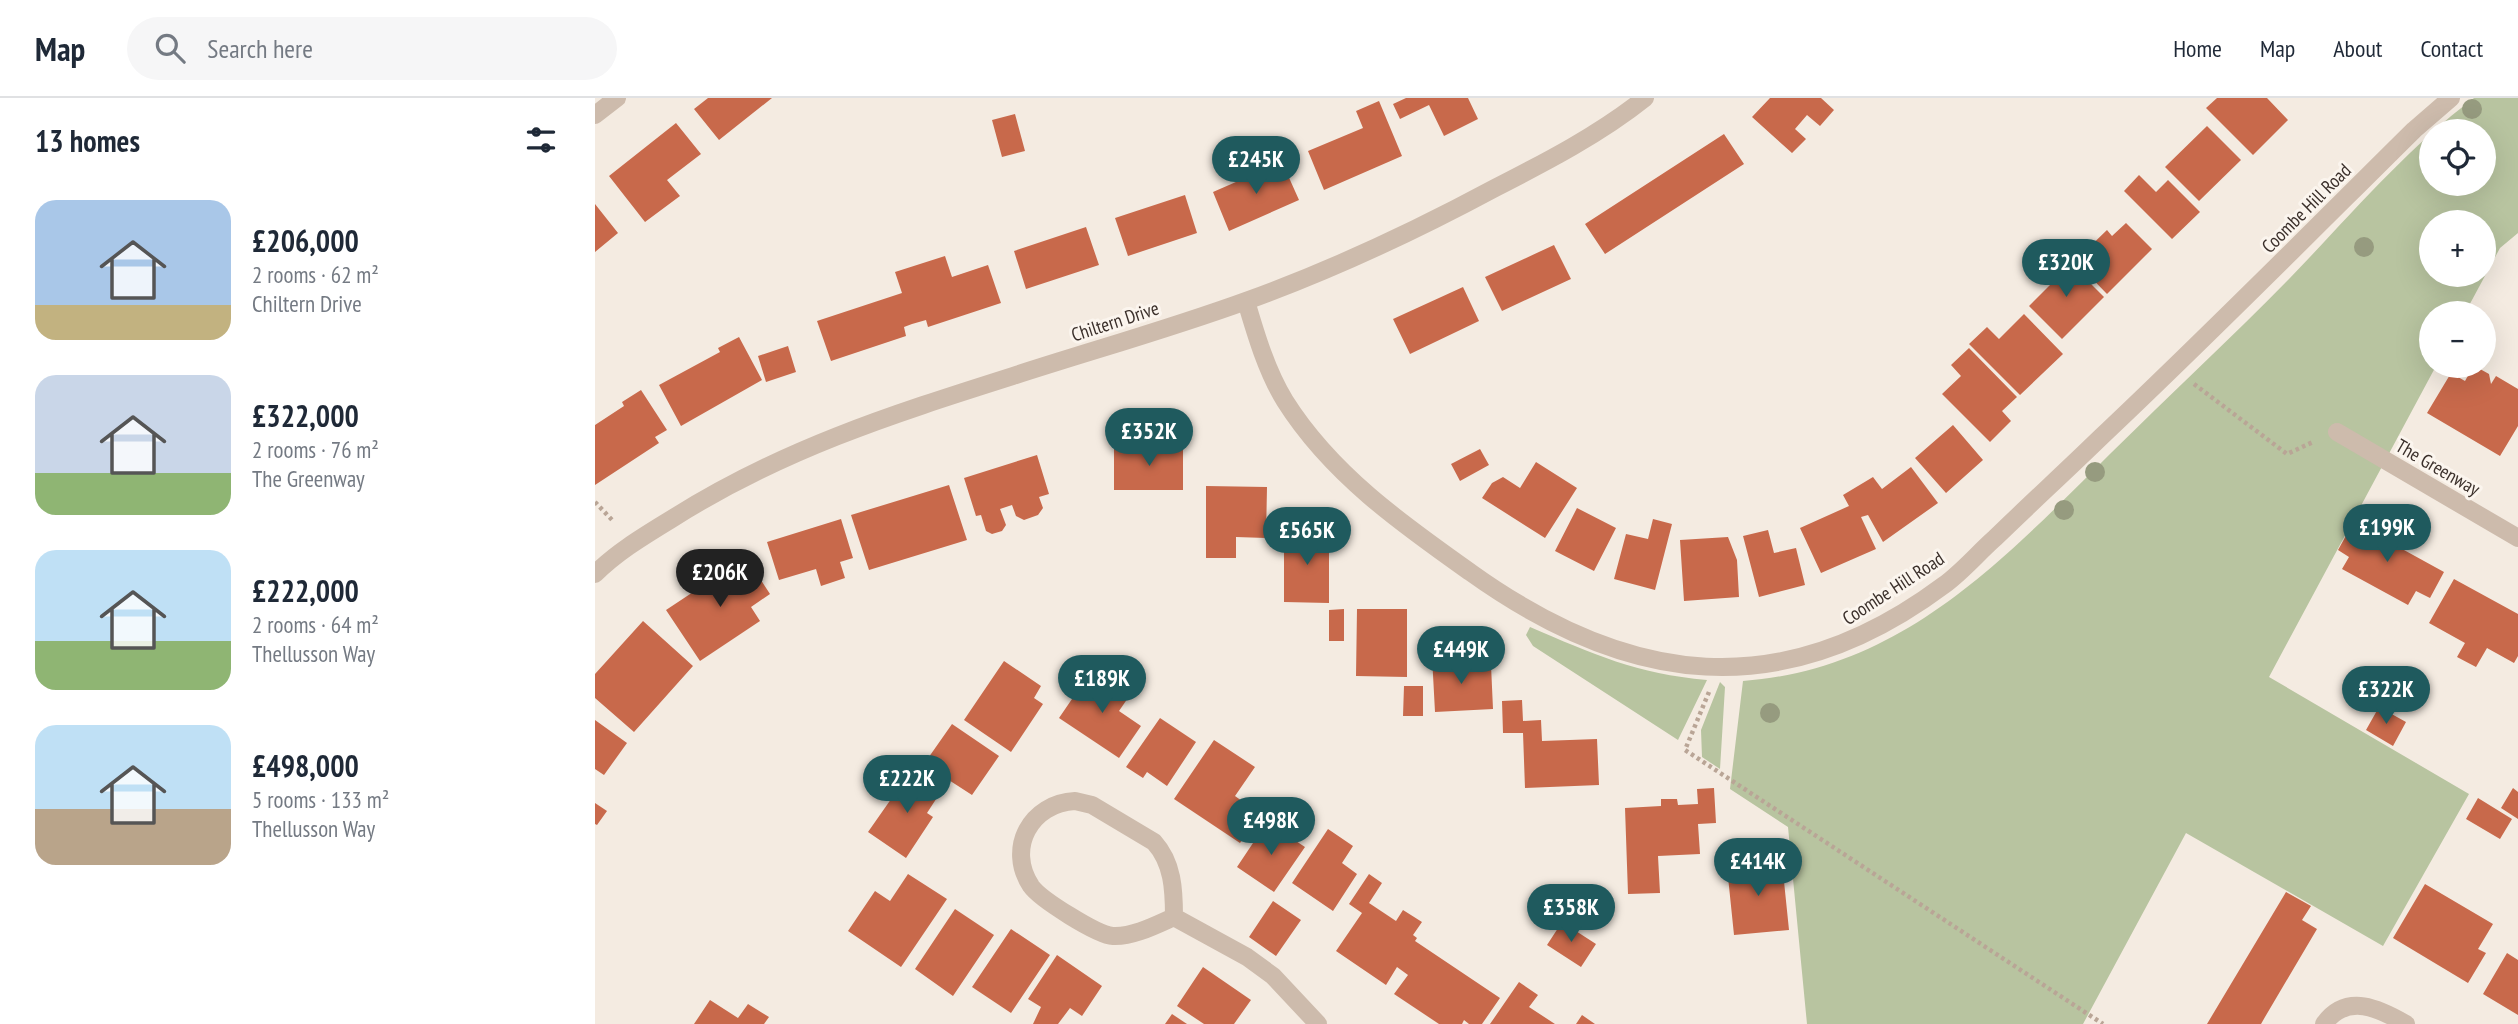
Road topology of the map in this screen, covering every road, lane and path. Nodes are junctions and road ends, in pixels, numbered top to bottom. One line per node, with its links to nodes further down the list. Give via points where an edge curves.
1 (617, 98): 5 (street)
2 (1645, 98): 4 (street, Chiltern Drive)
3 (2451, 98): 7 (street, Coombe Hill Road)
4 (1622, 105): 6 (street, Chiltern Drive, via 1521,175 1422,227)
5 (595, 115)
6 (1246, 302): 10 (street, Chiltern Drive, via 848,429 773,461 704,498 634,542); 11 (street, Coombe Hill Road, via 1284,399 1327,457 1398,521 1486,584 1569,632 1679,665)
7 (2173, 369): 8 (path, via 2287,454); 11 (street, Coombe Hill Road, via 1946,584 1864,636 1820,653)
8 (2337, 432): 9 (street, The Greenway)
9 (2518, 538)
10 (595, 574)
11 (1718, 669): 14 (path, via 1685,750)
12 (1174, 917): 12 (street, via 1171,876 1154,842 1092,805 1075,801 1050,806 1026,828 1021,855 1033,889 1096,931 1113,936 1130,933); 13 (street, via 1273,976)
13 (1318, 1024)
14 (2103, 1024)
15 (2324, 1024): 16 (street, via 2337,1012 2359,1005 2378,1008)
16 (2406, 1024)

